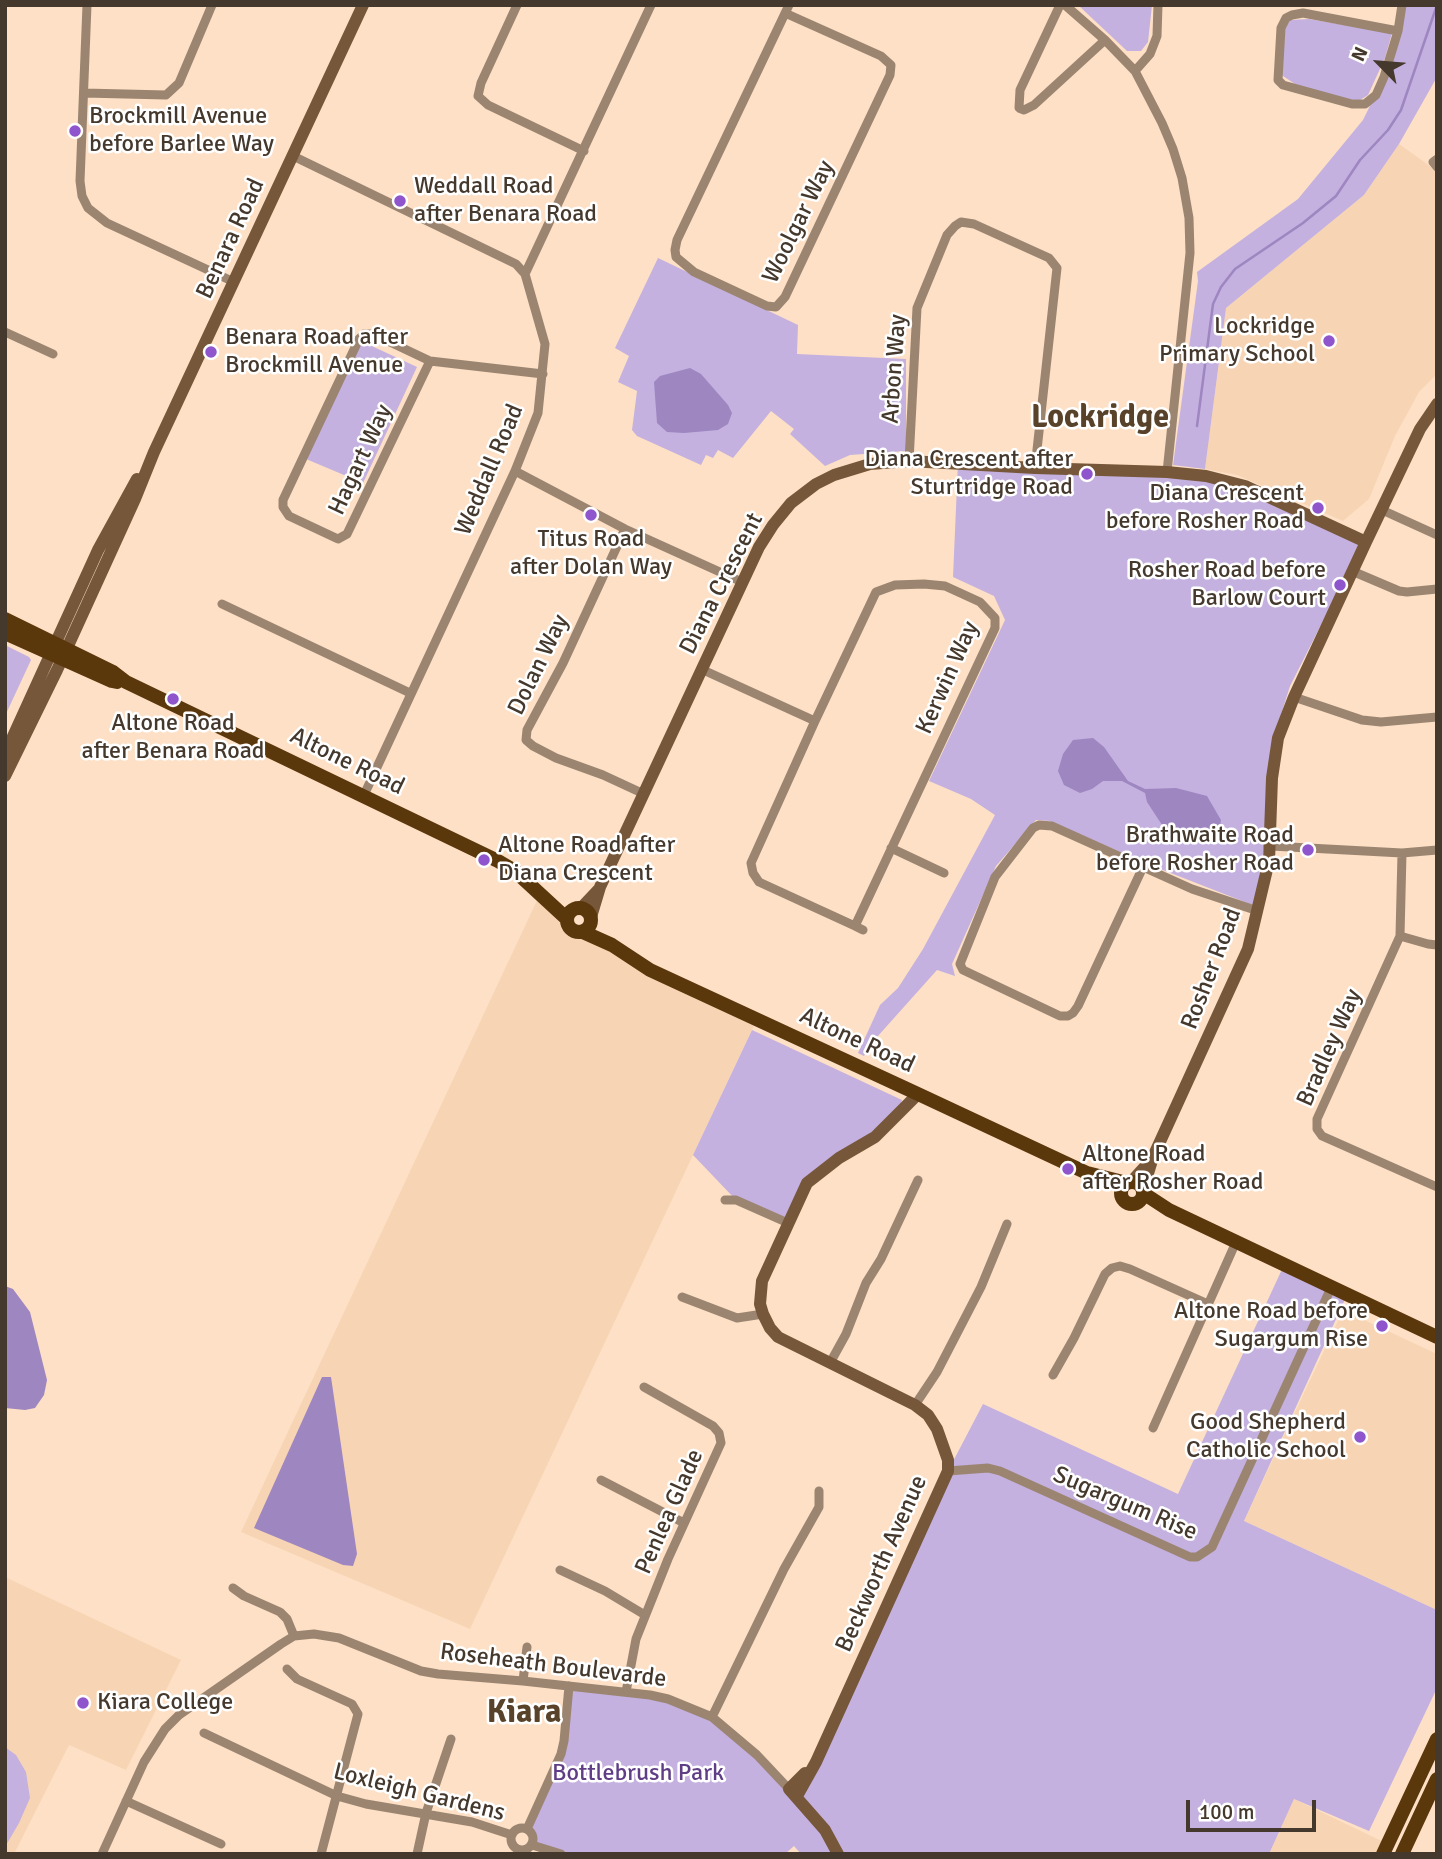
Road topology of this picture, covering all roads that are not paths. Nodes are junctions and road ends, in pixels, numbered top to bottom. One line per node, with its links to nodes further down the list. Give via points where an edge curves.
1 (87, 5): 13 (street)
2 (212, 5): 13 (street, via 179,83 166,95)
3 (363, 5): 15 (street, Benara Road)
4 (517, 5): 14 (street, via 478,96)
5 (651, 5): 14 (street)
6 (1063, 5): 11 (street); 11 (street, via 1020,90 1020,108 1034,106)
7 (1158, 5): 12 (street, via 1157,36 1150,54)
8 (1402, 5): 10 (street)
9 (787, 9): 9 (street, Woolgar Way, via 675,250 694,272 776,307 785,297 891,65)
10 (1398, 31): 10 (street, via 1376,95 1365,104 1278,80 1281,28 1292,15 1303,13)
11 (1105, 40): 12 (street)
12 (1135, 71): 28 (street, via 1173,149 1189,218 1189,264)
13 (84, 93): 19 (street, via 80,181 88,208 107,223)
14 (584, 151): 18 (street)
15 (293, 156): 18 (street, via 516,264); 19 (street, Benara Road)
16 (1437, 159): 17 (street, via 1433,162)
17 (1437, 167)
18 (525, 274): 23 (street, Weddall Road, via 545,344)
19 (234, 282): 39 (street, Benara Road, via 135,499)
20 (5, 332): 21 (street)
21 (53, 354)
22 (430, 361): 22 (street, Hagart Way, via 347,534 338,539 289,516 284,500 359,339 373,334); 23 (street, Hagart Way)
23 (543, 374): 27 (street, Weddall Road, via 538,413)
24 (1437, 404): 29 (street, Rosher Road, via 1420,429)
25 (909, 461): 26 (street, Diana Crescent); 26 (street, Arbon Way, via 917,308 947,235 961,222 1049,258 1056,268); 34 (street, Diana Crescent, via 870,464 816,484 773,524)
26 (1035, 468): 28 (street, Diana Crescent)
27 (515, 471): 30 (street); 41 (street, Weddall Road)
28 (1167, 472): 32 (street, Diana Crescent, via 1245,486)
29 (1382, 510): 31 (street); 32 (street, Rosher Road)
30 (625, 529): 34 (street); 47 (street, Dolan Way, via 526,740 556,758)
31 (1437, 535)
32 (1366, 541): 33 (street, Rosher Road)
33 (1352, 571): 35 (street, via 1408,593); 42 (street, Rosher Road)
34 (742, 582): 40 (street, Diana Crescent)
35 (1437, 589)
36 (222, 604): 41 (street)
37 (5, 618): 39 (main road, Altone Road)
38 (5, 633): 39 (main road, Altone Road)
39 (59, 651): 45 (street, Benara Road); 46 (street, Benara Road); 48 (main road, Altone Road, via 112,681 126,682)
40 (701, 669): 44 (street); 47 (street, Diana Crescent)
41 (410, 693): 48 (street, Weddall Road)
42 (1294, 697): 43 (street, via 1362,720); 49 (street, Rosher Road, via 1278,738)
43 (1437, 716)
44 (815, 721): 50 (street, Kerwin Way, via 756,848 753,873 759,882 859,928); 50 (street, Kerwin Way, via 881,588 946,586 980,602 995,618 995,628)
45 (5, 754)
46 (5, 776)
47 (644, 794): 56 (street, Diana Crescent, via 600,887)
48 (364, 795): 56 (main road, Altone Road, via 498,861 540,894)
49 (1271, 846): 52 (street); 55 (street, Rosher Road)
50 (891, 848): 54 (street)
51 (1437, 850): 52 (street)
52 (1402, 853): 58 (street, Bradley Way)
53 (1143, 867): 53 (street, via 1073,1013 1060,1016 963,970 960,964 995,877 1033,828 1052,826); 55 (street)
54 (944, 873)
55 (1258, 911): 64 (street, Rosher Road, via 1248,949)
56 (581, 914): 57 (main road, via 590,927); 57 (main road, Altone Road, via 571,930); 59 (main road, Altone Road)
57 (583, 932): 59 (main road, Altone Road)
58 (1400, 936): 60 (street); 63 (street, Bradley Way, via 1317,1118 1317,1129 1322,1136)
59 (612, 945): 61 (main road, Altone Road, via 650,970)
60 (1437, 945)
61 (912, 1092): 64 (main road, Altone Road); 66 (street, via 875,1137 815,1175)
62 (918, 1180): 74 (street)
63 (1437, 1187)
64 (1133, 1192): 68 (main road, Altone Road)
65 (724, 1200): 66 (street, via 736,1200)
66 (788, 1223): 72 (street, via 762,1281)
67 (1007, 1224): 77 (street, via 981,1287 937,1373)
68 (1236, 1242): 69 (main road, Altone Road); 71 (street)
69 (1331, 1288): 73 (main road, Altone Road); 79 (street, Sugargum Rise, via 1212,1547 1197,1557 1000,1471)
70 (682, 1297): 72 (street, via 737,1318)
71 (1208, 1304): 75 (street, via 1130,1269 1112,1268); 78 (street)
72 (763, 1314): 74 (street, Beckworth Avenue, via 778,1337)
73 (1437, 1337)
74 (830, 1363): 77 (street, Beckworth Avenue)
75 (1053, 1375)
76 (643, 1387): 82 (street, Penlea Glade, via 713,1426 721,1438)
77 (915, 1405): 79 (street, Beckworth Avenue, via 937,1429)
78 (1153, 1428)
79 (948, 1471): 97 (street, Beckworth Avenue, via 816,1762)
80 (601, 1480): 82 (street)
81 (819, 1491): 92 (street, via 818,1507)
82 (684, 1523): 85 (street, Penlea Glade)
83 (560, 1570): 85 (street)
84 (233, 1588): 86 (street, via 280,1612)
85 (645, 1615): 91 (street, Penlea Glade)
86 (295, 1636): 89 (street, Roseheath Boulevarde, via 339,1638 421,1671); 99 (street, via 172,1722 153,1745)
87 (527, 1647): 89 (street)
88 (287, 1668): 98 (street, via 297,1679 352,1704 358,1714)
89 (523, 1681): 90 (street, Roseheath Boulevarde)
90 (569, 1686): 91 (street, Roseheath Boulevarde); 101 (street, via 561,1754)
91 (626, 1692): 92 (street, Roseheath Boulevarde, via 668,1699)
92 (712, 1717): 97 (street, Roseheath Boulevarde)
93 (204, 1733): 98 (street, Loxleigh Gardens)
94 (450, 1739): 100 (street)
95 (1437, 1739): 106 (main road)
96 (1437, 1779): 103 (main road)
97 (793, 1792): 112 (street, Roseheath Boulevarde, via 825,1830)
98 (337, 1796): 100 (street, Loxleigh Gardens); 109 (street)
99 (126, 1801): 104 (street); 108 (street)
100 (426, 1813): 102 (street, Loxleigh Gardens); 110 (street)
101 (527, 1829): 102 (street); 105 (street)
102 (512, 1835): 107 (street)
103 (1408, 1840): 106 (main road); 113 (main road)
104 (221, 1844)
105 (532, 1844): 107 (street); 111 (street, Loxleigh Gardens)
106 (1385, 1851)
107 (517, 1852)
108 (102, 1854)
109 (321, 1854)
110 (417, 1854)
111 (561, 1854)
112 (838, 1854)
113 (1402, 1854)

